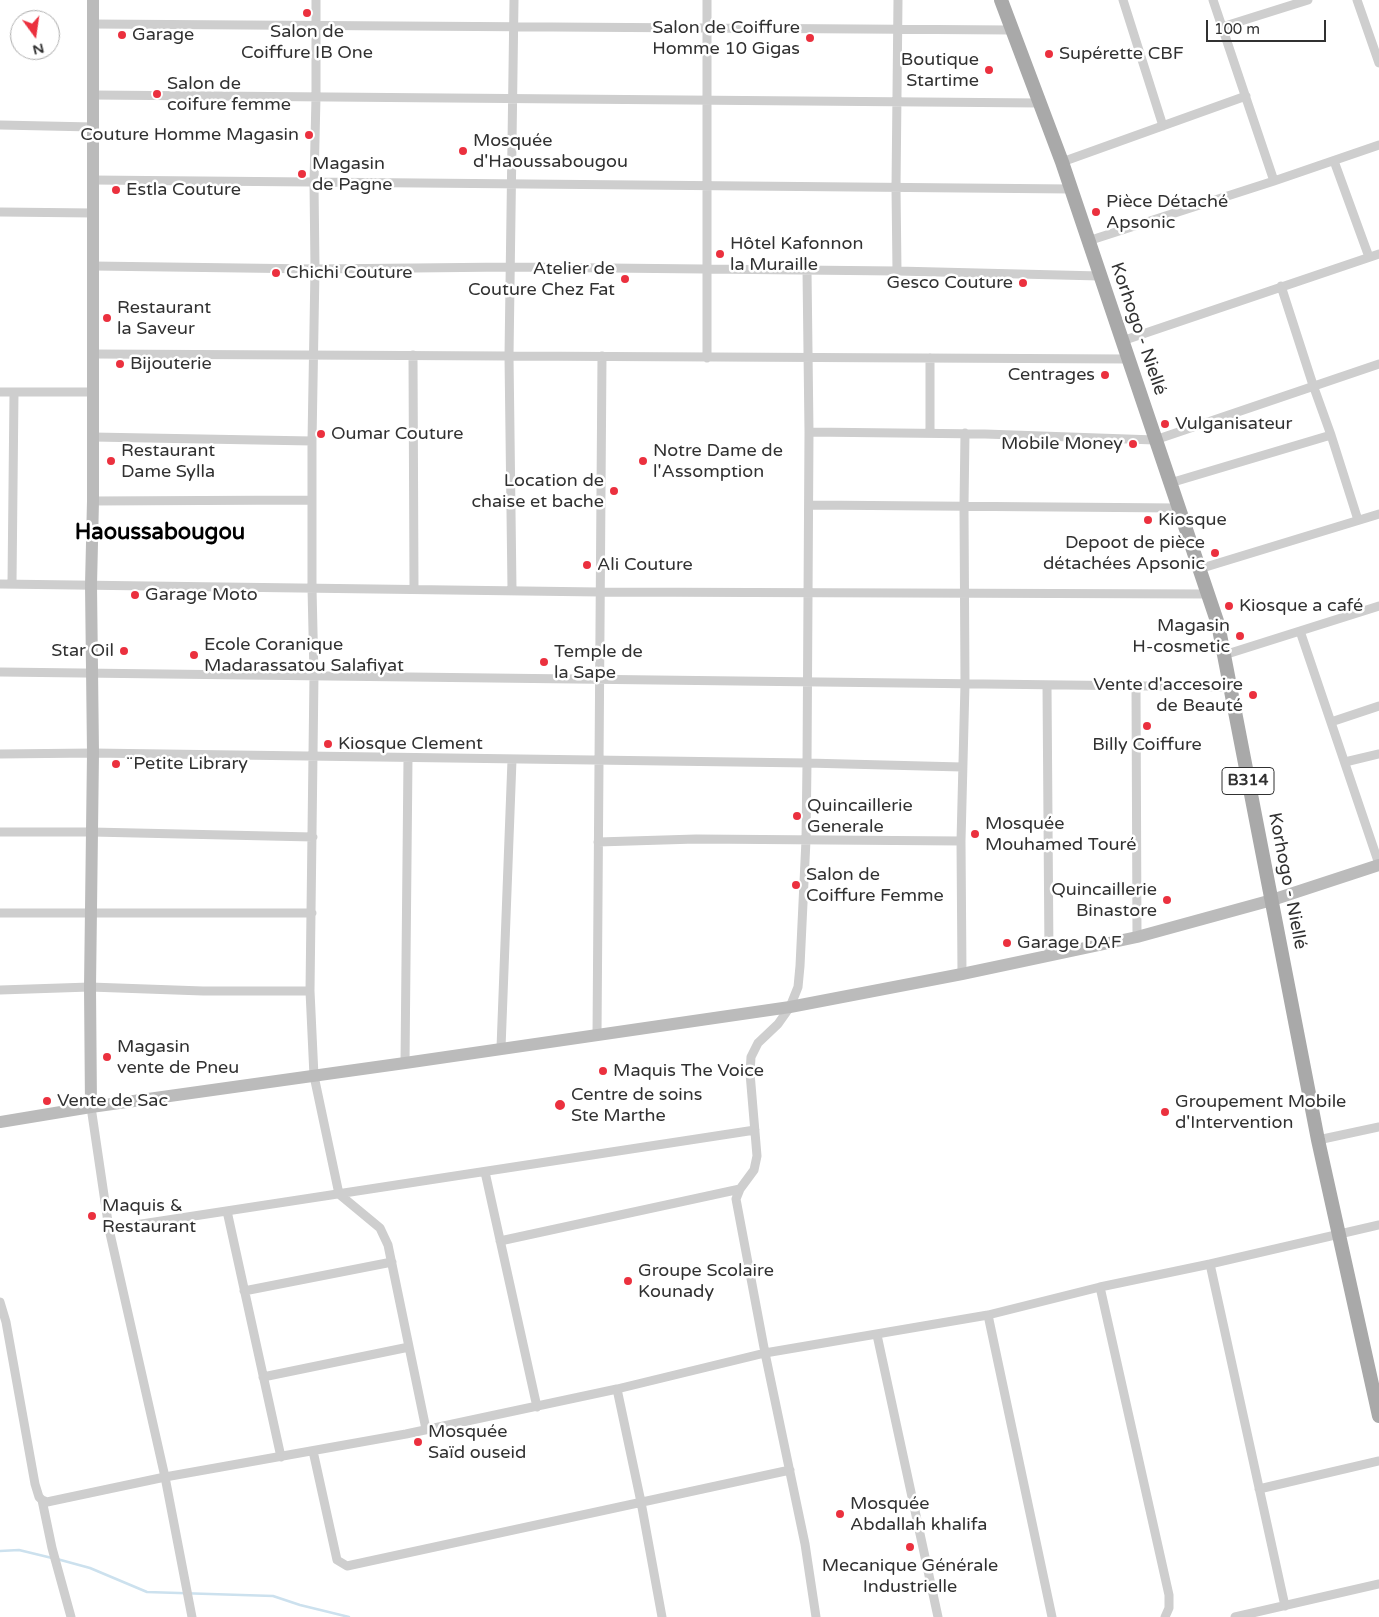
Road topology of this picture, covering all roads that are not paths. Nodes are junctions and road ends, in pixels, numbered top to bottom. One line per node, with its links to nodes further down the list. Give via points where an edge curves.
1 (93, 0): 11 (street)
2 (316, 0): 12 (street)
3 (514, 0): 13 (street)
4 (707, 0): 15 (street)
5 (898, 0): 16 (street)
6 (1123, 0): 27 (street)
7 (1214, 0): 14 (street)
8 (1308, 0): 14 (street)
9 (1357, 0): 18 (street)
10 (1004, 1): 17 (main road, B314)
11 (92, 24): 12 (street); 19 (street)
12 (316, 25): 13 (street); 21 (street)
13 (514, 27): 15 (street); 22 (street)
14 (1222, 27): 20 (street)
15 (707, 28): 16 (street); 23 (street)
16 (897, 29): 17 (street); 24 (street)
17 (1012, 30): 25 (main road, B314)
18 (1379, 63)
19 (93, 96): 21 (street); 28 (street)
20 (1246, 96): 27 (street); 33 (street)
21 (316, 97): 22 (street); 34 (street)
22 (514, 100): 23 (street); 35 (street)
23 (708, 101): 24 (street); 36 (street)
24 (897, 103): 25 (street); 37 (street)
25 (1040, 104): 31 (main road, B314)
26 (0, 125): 28 (street)
27 (1163, 126): 31 (street)
28 (93, 127): 32 (street)
29 (1379, 145): 30 (street)
30 (1334, 161): 33 (street); 43 (street)
31 (1062, 162): 38 (main road, Korhogo - Niellé / B314)
32 (93, 180): 34 (street); 40 (street)
33 (1274, 181): 41 (street)
34 (314, 183): 35 (street); 46 (street)
35 (512, 185): 36 (street); 45 (street)
36 (706, 187): 37 (street); 47 (street)
37 (896, 188): 38 (street); 49 (street)
38 (1071, 190): 41 (main road, Korhogo - Niellé / B314)
39 (0, 212): 40 (street)
40 (94, 213): 44 (street)
41 (1088, 241): 50 (main road, Korhogo - Niellé / B314)
42 (1379, 254): 43 (street)
43 (1369, 257): 51 (street)
44 (93, 266): 46 (street); 53 (street)
45 (511, 267): 46 (street); 47 (street); 56 (street)
46 (315, 269): 54 (street)
47 (706, 270): 48 (street); 58 (street)
48 (807, 271): 49 (street); 59 (street)
49 (897, 271): 50 (street)
50 (1100, 276): 52 (main road, Korhogo - Niellé / B314)
51 (1281, 286): 52 (street); 63 (street)
52 (1122, 340): 61 (main road, Korhogo - Niellé / B314)
53 (93, 354): 54 (street); 66 (street)
54 (313, 355): 55 (street); 73 (street)
55 (413, 355): 56 (street); 87 (street)
56 (509, 356): 57 (street); 88 (street)
57 (602, 356): 58 (street); 89 (street)
58 (706, 358): 59 (street)
59 (808, 358): 60 (street); 67 (street)
60 (930, 358): 61 (street); 68 (street)
61 (1128, 359): 72 (main road, Korhogo - Niellé / B314)
62 (1379, 364): 63 (street)
63 (1313, 385): 70 (street); 72 (street)
64 (0, 392): 65 (street)
65 (14, 392): 66 (street); 83 (street)
66 (93, 392): 71 (street)
67 (809, 432): 68 (street); 77 (street)
68 (930, 433): 69 (street)
69 (965, 434): 72 (street); 78 (street)
70 (1332, 435): 74 (street); 81 (street)
71 (92, 437): 73 (street); 76 (street)
72 (1155, 440): 74 (main road, Korhogo - Niellé / B314)
73 (312, 441): 75 (street)
74 (1170, 483): 79 (main road, Korhogo - Niellé / B314)
75 (312, 500): 76 (street); 86 (street)
76 (93, 501): 85 (street)
77 (809, 505): 78 (street); 90 (street)
78 (964, 506): 79 (street); 91 (street)
79 (1178, 508): 82 (main road, Korhogo - Niellé / B314)
80 (1379, 514): 81 (street)
81 (1358, 520): 82 (street)
82 (1199, 569): 92 (main road, Korhogo - Niellé / B314)
83 (12, 583): 84 (street); 85 (street)
84 (0, 584)
85 (91, 585): 86 (street); 97 (street)
86 (312, 588): 87 (street); 98 (street)
87 (414, 589): 88 (street)
88 (512, 590): 89 (street)
89 (599, 592): 90 (street); 99 (street)
90 (808, 593): 91 (street); 100 (street)
91 (965, 593): 92 (street); 101 (street)
92 (1207, 594): 95 (main road, Korhogo - Niellé / B314, via 1218,624)
93 (1379, 606): 94 (street)
94 (1300, 631): 95 (street); 106 (street)
95 (1224, 655): 104 (main road, Korhogo - Niellé / B314)
96 (0, 672): 97 (street)
97 (91, 672): 98 (street); 107 (street)
98 (314, 675): 99 (street); 110 (street)
99 (598, 679): 100 (street); 113 (street)
100 (807, 683): 101 (street); 115 (street)
101 (965, 684): 102 (street); 116 (street)
102 (1047, 686): 103 (street); 129 (street)
103 (1136, 686): 104 (street); 128 (street)
104 (1230, 687): 124 (main road, Korhogo - Niellé / B314)
105 (1379, 706): 106 (street)
106 (1331, 722): 114 (street)
107 (93, 753): 108 (street); 110 (street); 118 (street)
108 (0, 754)
109 (1379, 754): 114 (street)
110 (312, 757): 111 (street); 119 (street)
111 (408, 758): 112 (street); 137 (street)
112 (512, 760): 113 (street); 136 (street)
113 (598, 761): 115 (street); 122 (street)
114 (1345, 762): 123 (street)
115 (807, 763): 116 (street); 120 (street)
116 (962, 767): 121 (street)
117 (0, 832): 118 (street)
118 (92, 832): 119 (street); 126 (street)
119 (313, 837): 127 (street)
120 (806, 840): 121 (street); 122 (street); 134 (street, via 798,987)
121 (961, 841): 130 (street)
122 (598, 842): 135 (street)
123 (1379, 864): 124 (street)
124 (1272, 900): 128 (street); 143 (main road, Korhogo - Niellé / B314)
125 (0, 913): 126 (street)
126 (92, 913): 127 (street); 131 (street)
127 (312, 913): 133 (street)
128 (1137, 937): 129 (street)
129 (1050, 956): 130 (street)
130 (962, 974): 134 (street)
131 (90, 988): 132 (street); 133 (street); 139 (street)
132 (0, 990)
133 (310, 992): 138 (street)
134 (790, 1007): 135 (street); 142 (street, via 758,1043 752,1057 750,1072)
135 (596, 1035): 136 (street)
136 (501, 1048): 137 (street)
137 (406, 1063): 138 (street)
138 (314, 1076): 139 (street); 146 (street)
139 (91, 1107): 140 (street); 149 (street)
140 (0, 1122)
141 (1379, 1126): 143 (street)
142 (755, 1130): 144 (street); 145 (street, via 758,1156 754,1170)
143 (1318, 1140): 150 (main road, Korhogo - Niellé / B314)
144 (485, 1172): 146 (street); 151 (street)
145 (740, 1189): 151 (street); 161 (street, via 736,1199)
146 (339, 1194): 147 (street); 152 (street, via 380,1228)
147 (227, 1211): 149 (street); 155 (street)
148 (1379, 1225): 150 (street)
149 (109, 1229): 171 (street)
150 (1338, 1234): 153 (street); 165 (main road, Korhogo - Niellé / B314)
151 (500, 1241): 164 (street)
152 (392, 1262): 155 (street); 160 (street)
153 (1210, 1264): 154 (street); 172 (street)
154 (1100, 1287): 157 (street); 183 (street, via 1169,1595)
155 (244, 1291): 162 (street)
156 (0, 1302): 158 (street)
157 (988, 1315): 159 (street); 182 (street)
158 (3, 1323): 173 (street, via 35,1484)
159 (878, 1335): 161 (street); 181 (street)
160 (409, 1346): 162 (street); 166 (street)
161 (765, 1353): 163 (street); 170 (street)
162 (263, 1377): 168 (street)
163 (617, 1389): 164 (street); 174 (street)
164 (537, 1406): 166 (street)
165 (1379, 1416)
166 (426, 1429): 167 (street)
167 (313, 1451): 168 (street); 174 (street, via 337,1560 347,1566)
168 (281, 1457): 171 (street)
169 (1379, 1461): 172 (street)
170 (790, 1470): 174 (street); 180 (street)
171 (165, 1477): 173 (street, via 47,1502); 177 (street)
172 (1259, 1489): 176 (street)
173 (42, 1500): 178 (street)
174 (641, 1502): 179 (street)
175 (1379, 1584): 176 (street)
176 (1285, 1606): 184 (street)
177 (192, 1615)
178 (71, 1617)
179 (662, 1617)
180 (816, 1617)
181 (938, 1617)
182 (1052, 1617)
183 (1165, 1617)
184 (1235, 1617)

